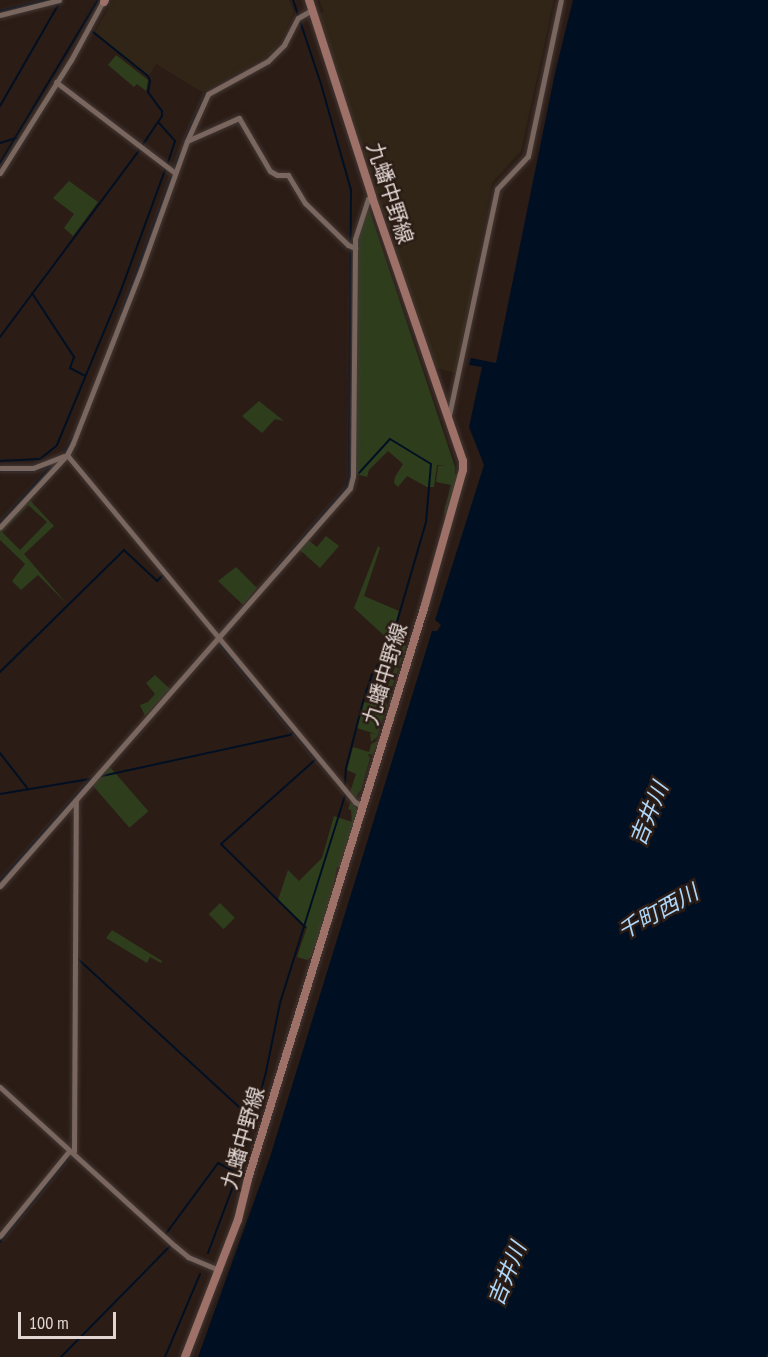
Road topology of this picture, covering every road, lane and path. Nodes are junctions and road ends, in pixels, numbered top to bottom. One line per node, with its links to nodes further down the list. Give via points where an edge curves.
1 (59, 0): 6 (street)
2 (103, 0): 7 (street)
3 (309, 0): 5 (main road, 九蟠中野線)
4 (561, 0): 13 (street, via 528,156 497,189)
5 (312, 10): 8 (street, via 299,17 275,55 208,94); 11 (main road, 九蟠中野線)
6 (0, 15)
7 (57, 82): 9 (street); 10 (street)
8 (187, 141): 10 (street); 12 (street, via 239,118 270,171 288,175 304,203)
9 (0, 173)
10 (174, 173): 14 (street, via 114,341)
11 (372, 196): 12 (street, via 362,214); 13 (main road, 九蟠中野線)
12 (353, 248): 17 (street, via 352,484)
13 (448, 421): 19 (main road, 九蟠中野線, via 463,461 462,476)
14 (65, 456): 15 (street, via 33,468); 16 (street); 17 (street)
15 (0, 468)
16 (0, 527)
17 (218, 636): 18 (street); 19 (street)
18 (74, 802): 20 (street); 22 (street)
19 (362, 806): 24 (main road, 九蟠中野線, via 238,1220)
20 (0, 885)
21 (0, 1087): 22 (street)
22 (71, 1151): 23 (street); 24 (street, via 188,1257)
23 (0, 1236)
24 (219, 1269): 25 (main road, 九蟠中野線)
25 (185, 1357)

